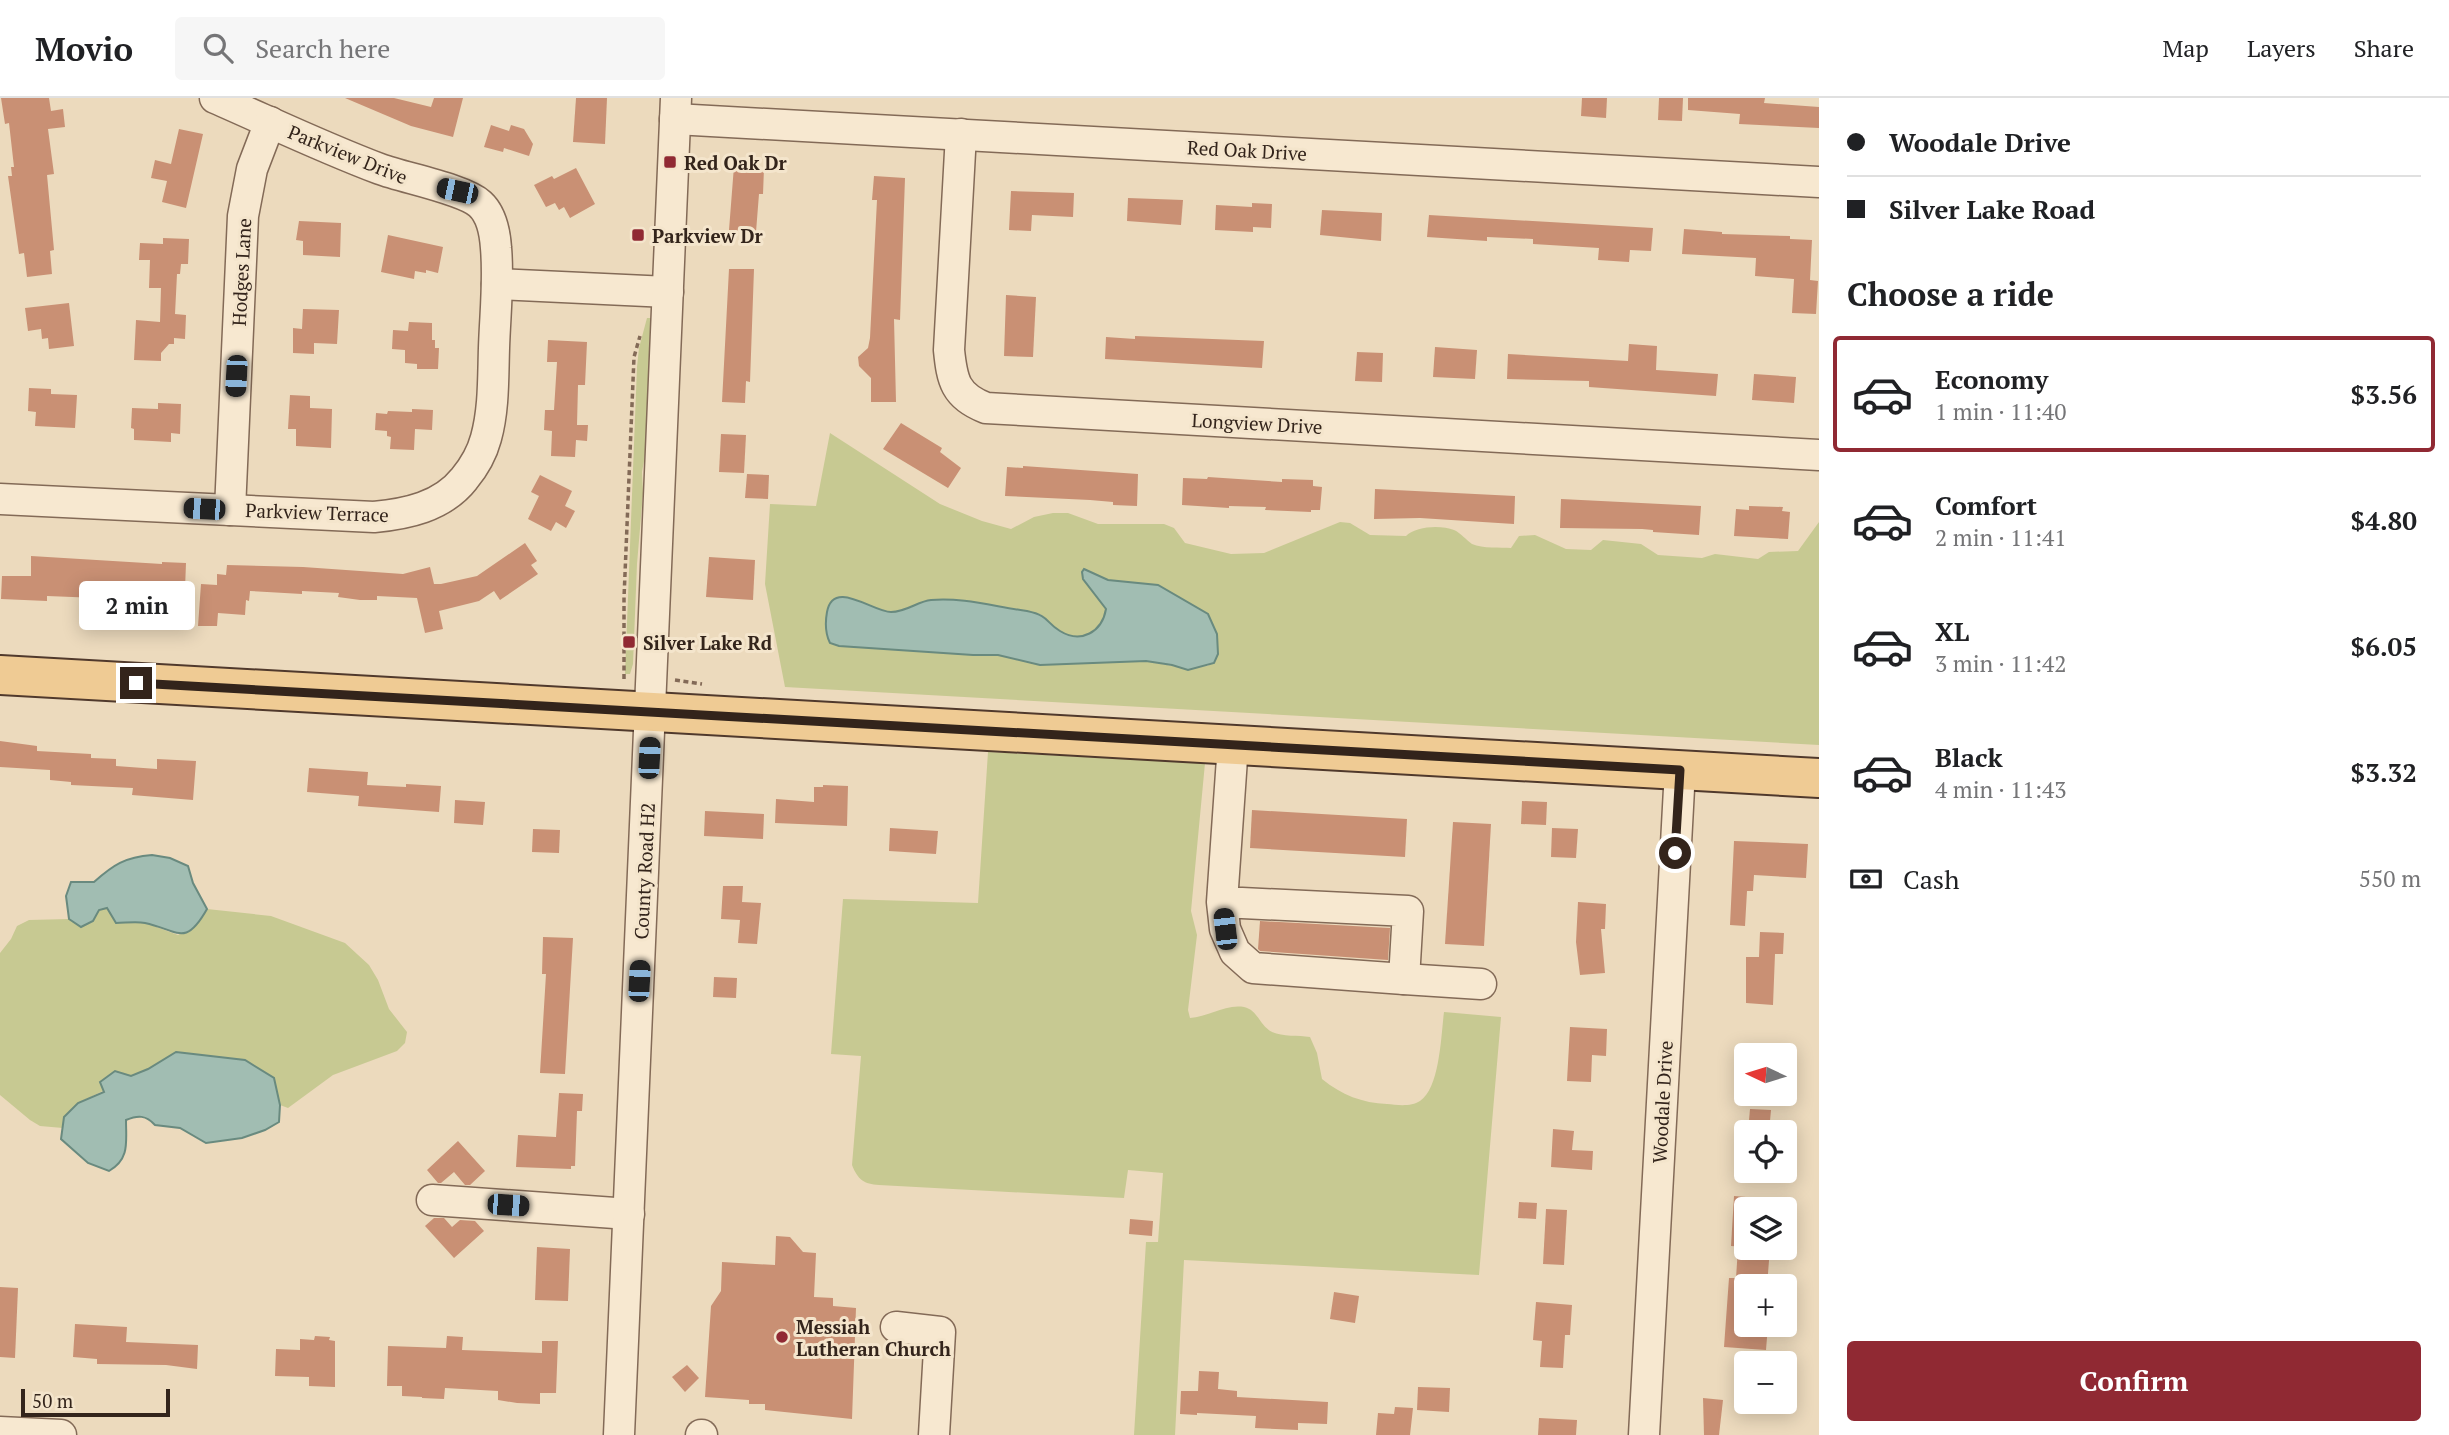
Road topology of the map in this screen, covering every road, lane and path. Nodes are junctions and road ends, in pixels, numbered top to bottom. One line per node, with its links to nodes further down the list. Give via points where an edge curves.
1 (215, 98): 3 (street, Parkview Drive)
2 (675, 108): 4 (street, Red Oak Drive); 7 (street, County Road H2)
3 (270, 122): 6 (street, Parkview Drive, via 481,205 496,247); 10 (street, Hodges Lane, via 252,169 243,216)
4 (961, 134): 5 (street, Red Oak Drive); 8 (street, Longview Drive, via 948,350 953,381 972,403 986,408)
5 (1819, 182)
6 (497, 284): 7 (street); 10 (street, Parkview Terrace, via 491,411 479,457 462,482 440,499 402,515)
7 (668, 292): 13 (street, County Road H2)
8 (1819, 455)
9 (0, 499): 10 (street, Parkview Terrace)
10 (230, 510)
11 (0, 675): 13 (main road)
12 (705, 684): 13 (path, via 680,680)
13 (642, 701): 13 (path, via 624,679); 14 (main road); 21 (street, County Road H2)
14 (1233, 744): 15 (main road); 17 (street)
15 (1680, 770): 16 (main road); 27 (street, Woodale Drive)
16 (1819, 778)
17 (1222, 902): 18 (street, via 1225,929 1235,952 1253,968); 18 (street, via 1408,911)
18 (1404, 979): 19 (street)
19 (1481, 984)
20 (432, 1200): 21 (street)
21 (629, 1214): 25 (street, County Road H2)
22 (896, 1327): 26 (street, via 940,1332)
23 (0, 1432): 24 (street)
24 (61, 1435)
25 (619, 1435)
26 (934, 1435)
27 (1644, 1435)

